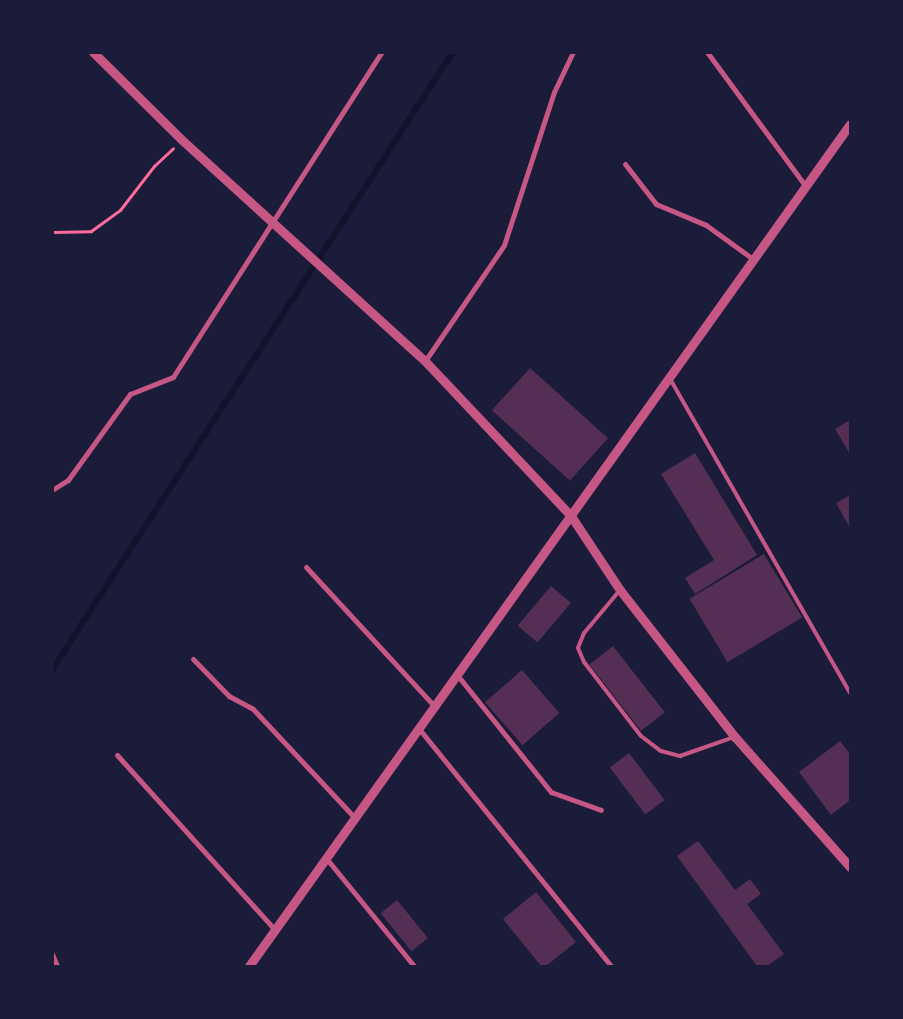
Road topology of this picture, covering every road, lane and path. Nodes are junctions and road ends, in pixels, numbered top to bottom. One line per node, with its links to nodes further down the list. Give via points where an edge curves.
1 (93, 52): 6 (street)
2 (382, 52): 9 (street)
3 (573, 52): 12 (street, via 554,92 504,245)
4 (707, 52): 8 (street)
5 (850, 124): 8 (street)
6 (182, 140): 9 (street); 10 (path, via 105,221 84,232)
7 (625, 164): 11 (street, via 656,204 706,225)
8 (806, 187): 11 (street)
9 (269, 222): 12 (street, via 284,232); 14 (street, via 173,377 130,394 68,480)
10 (52, 232)
11 (753, 259): 13 (street)
12 (425, 361): 15 (street)
13 (669, 377): 15 (street); 20 (lane)
14 (52, 490)
15 (571, 516): 17 (street); 19 (street)
16 (306, 567): 21 (street)
17 (620, 590): 23 (street); 23 (lane, via 584,633 578,648 584,662 630,722 661,751 680,756)
18 (193, 659): 26 (street, via 230,696 253,709)
19 (458, 676): 21 (street); 25 (street, via 551,792)
20 (850, 693)
21 (436, 708): 22 (street)
22 (420, 730): 26 (street); 34 (street)
23 (735, 737): 28 (street)
24 (117, 755): 29 (street)
25 (601, 810)
26 (355, 818): 27 (street)
27 (326, 858): 29 (street); 33 (street)
28 (850, 867)
29 (275, 930): 32 (street)
30 (52, 954): 31 (street)
31 (57, 966)
32 (249, 966)
33 (414, 966)
34 (611, 966)

